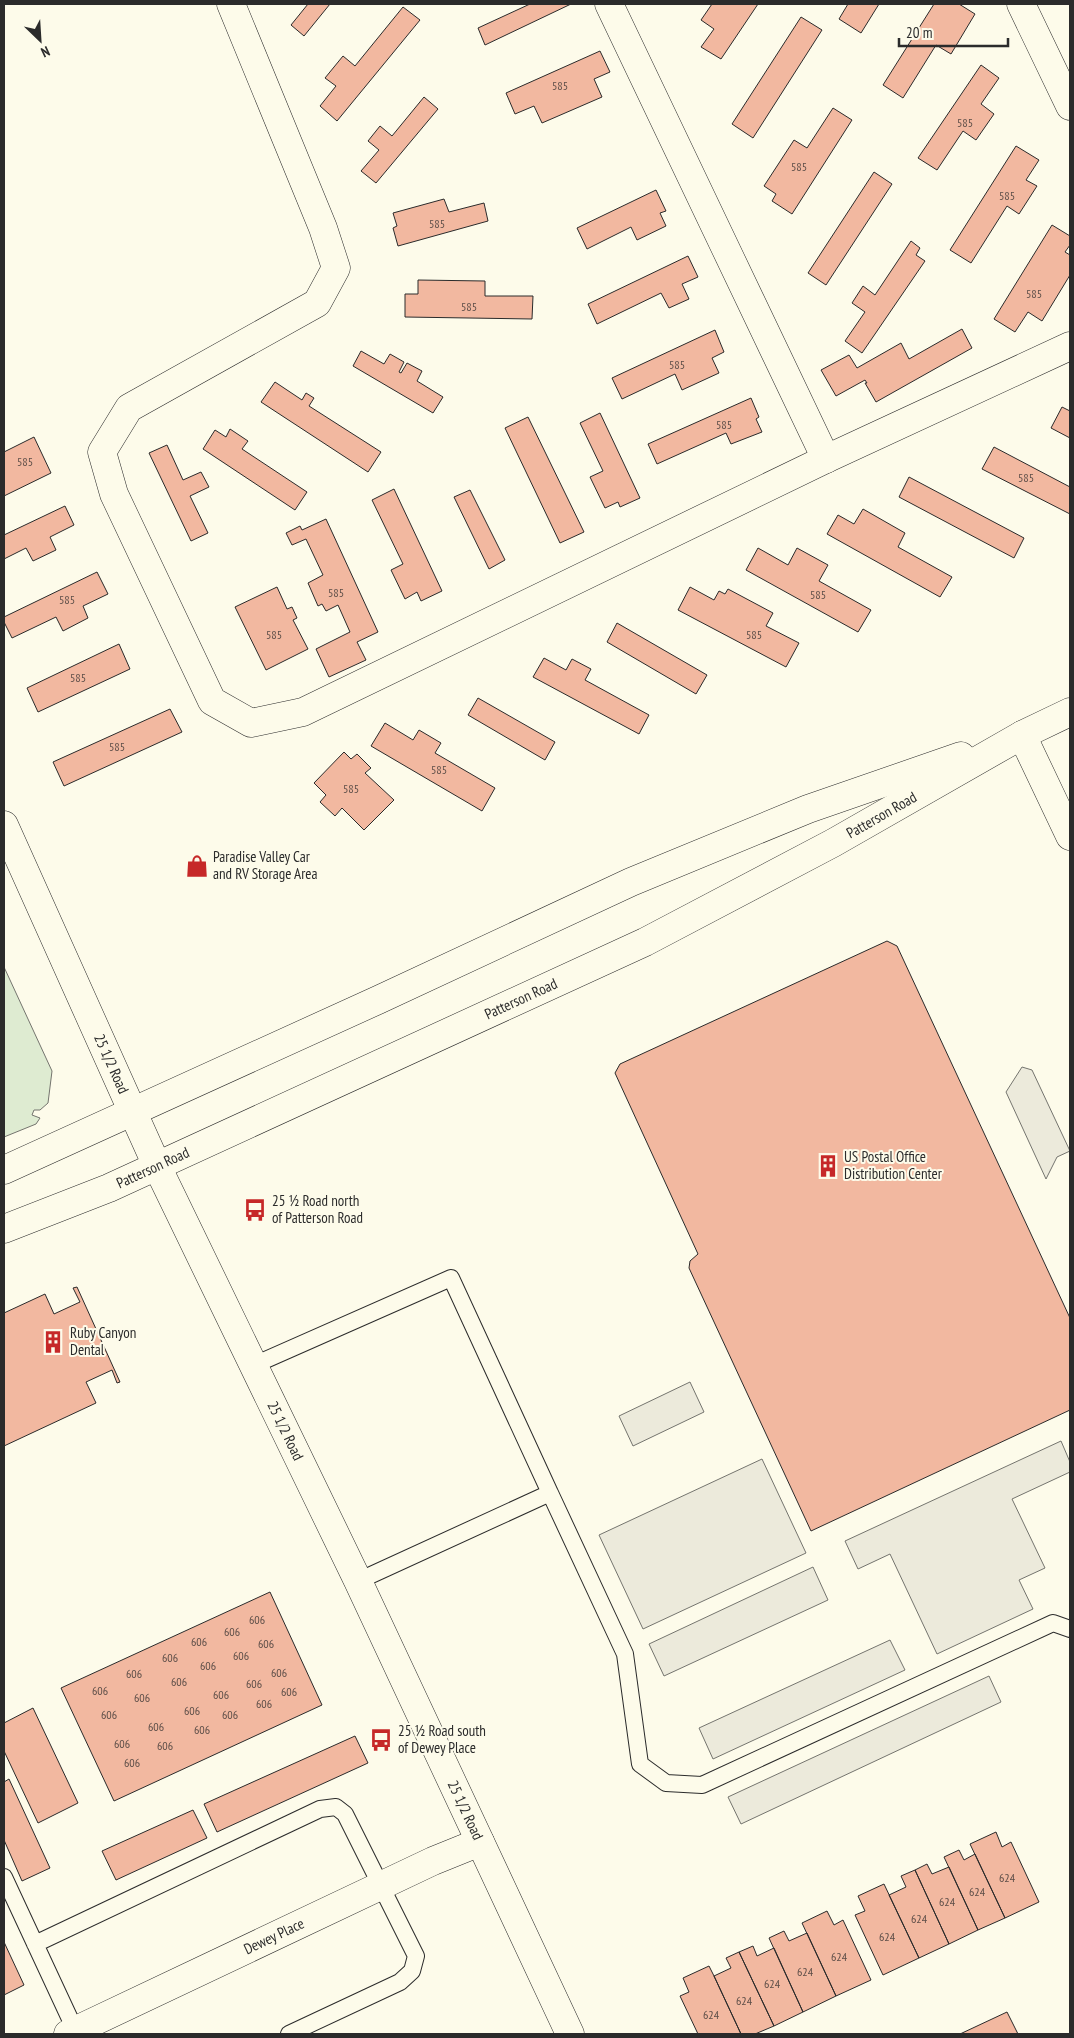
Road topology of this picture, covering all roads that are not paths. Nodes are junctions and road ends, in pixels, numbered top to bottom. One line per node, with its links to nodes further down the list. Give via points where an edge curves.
1 (231, 4): 6 (street, via 323,228 336,268 317,303 129,408 102,452 114,494 212,701 250,724 303,712)
2 (610, 4): 6 (street)
3 (1021, 4): 4 (street)
4 (1070, 106)
5 (1070, 346): 6 (street)
6 (826, 459)
7 (1070, 712): 8 (street, Patterson Road)
8 (1022, 735): 10 (street); 11 (street, Patterson Road, via 808,809 631,882); 12 (street, Patterson Road, via 832,843 644,942)
9 (4, 826): 11 (street, 25 1/2 Road)
10 (1070, 836)
11 (133, 1112): 12 (street, 25 1/2 Road); 13 (street, Patterson Road)
12 (157, 1166): 14 (street, Patterson Road); 15 (street, 25 1/2 Road)
13 (4, 1170)
14 (4, 1229)
15 (254, 1365): 16 (lane, via 451,1278); 17 (street, 25 1/2 Road)
16 (550, 1493): 17 (lane); 18 (lane, via 625,1654 640,1764 666,1783 702,1785 1053,1623)
17 (358, 1582): 19 (street, 25 1/2 Road)
18 (1070, 1629)
19 (480, 1842): 21 (street, Dewey Place); 25 (street, 25 1/2 Road)
20 (4, 1877): 22 (lane)
21 (380, 1887): 22 (lane, via 345,1814 336,1807 320,1809); 23 (street, Dewey Place); 24 (lane, via 416,1956 412,1971 400,1982)
22 (35, 1944): 23 (lane)
23 (74, 2033)
24 (289, 2034)
25 (570, 2034)

